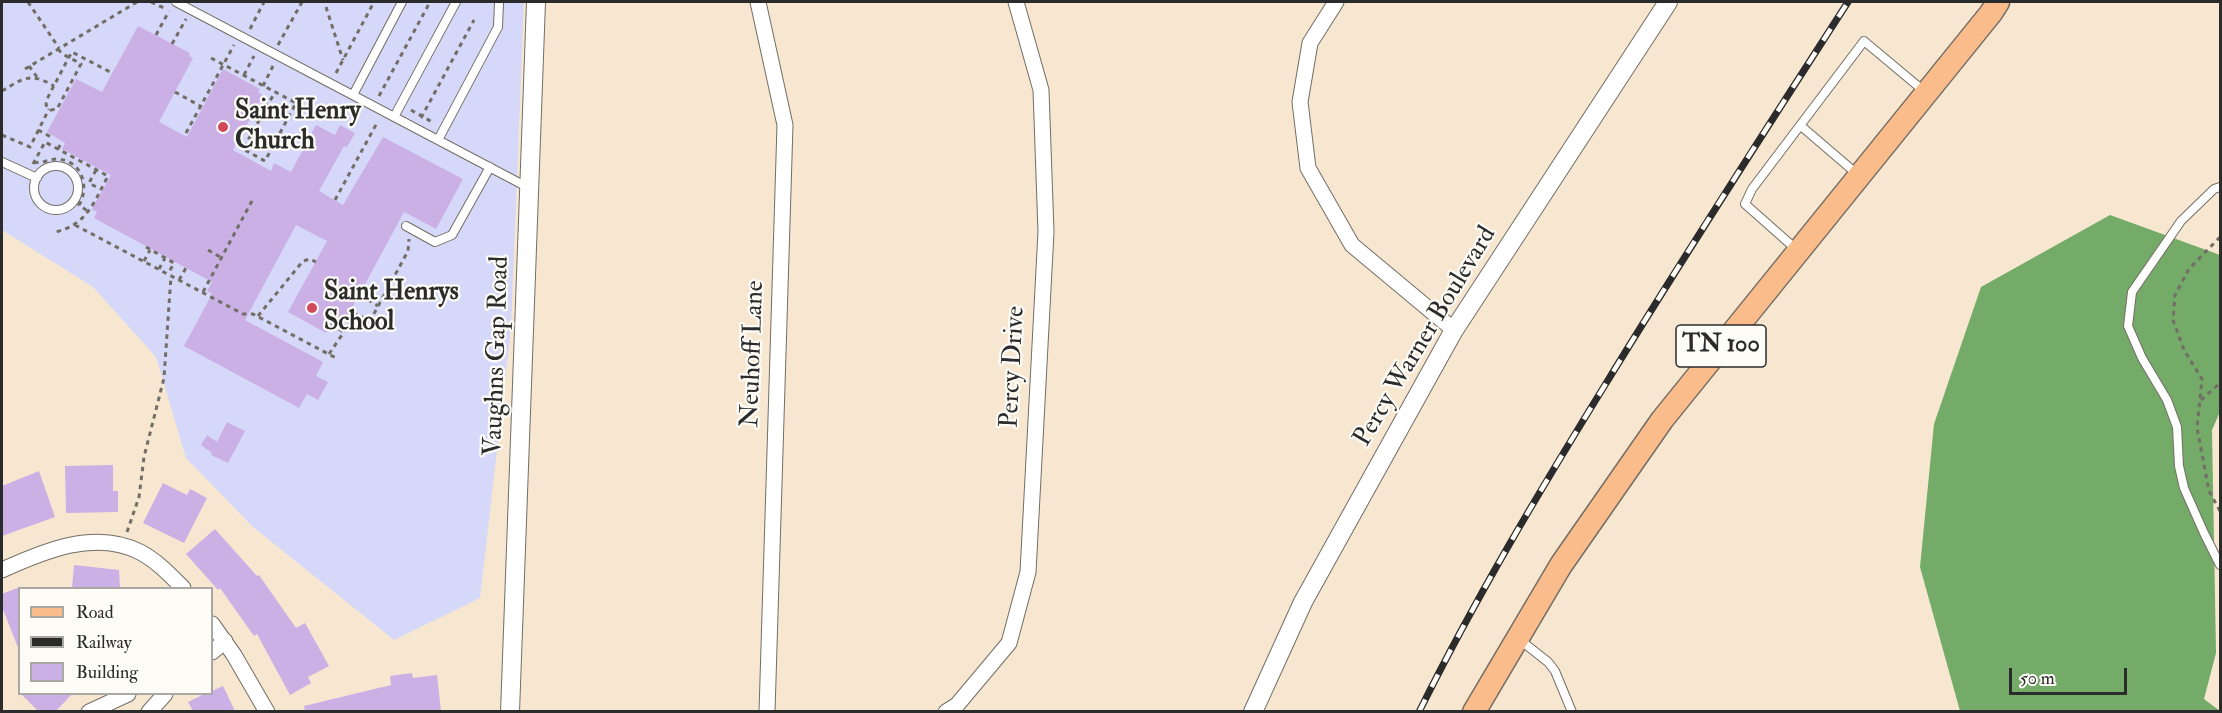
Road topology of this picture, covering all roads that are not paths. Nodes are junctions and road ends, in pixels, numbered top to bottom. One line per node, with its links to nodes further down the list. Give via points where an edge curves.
1 (176, 2): 12 (lane)
2 (402, 2): 12 (lane)
3 (456, 2): 13 (lane)
4 (500, 2): 15 (lane, via 498,27)
5 (536, 2): 21 (street, Vaughns Gap Road)
6 (758, 2): 38 (street, Neuhoff Lane, via 785,125)
7 (1016, 2): 39 (street, Percy Drive, via 1041,90 1046,232 1028,572 1009,642 957,705)
8 (1336, 2): 24 (street, via 1310,43 1300,102 1308,168 1352,245)
9 (1668, 2): 24 (street, Percy Warner Boulevard)
10 (1998, 2): 11 (main road, TN 100)
11 (1926, 92): 14 (lane, via 1864,41); 18 (main road, TN 100)
12 (353, 95): 13 (lane)
13 (394, 117): 15 (lane)
14 (1801, 126): 18 (lane); 23 (lane, via 1752,189 1745,204)
15 (438, 140): 17 (lane)
16 (2, 162): 19 (lane)
17 (490, 167): 21 (lane); 22 (lane, via 452,235 435,242)
18 (1859, 175): 23 (main road, TN 100)
19 (37, 178): 19 (lane, via 49,168 68,170 77,183 76,203 59,210 43,206 35,194)
20 (2220, 187): 25 (lane, via 2181,221 2132,292 2128,327 2167,400 2177,428 2184,488)
21 (530, 189): 37 (street, Vaughns Gap Road)
22 (408, 227)
23 (1798, 251): 29 (main road, TN 100, via 1662,420 1561,565)
24 (1454, 330): 40 (street, Percy Warner Boulevard, via 1303,602)
25 (2220, 566)
26 (2, 570): 27 (street, via 72,544 102,542 140,552)
27 (182, 587)
28 (213, 625): 30 (street)
29 (1518, 638): 41 (main road, TN 100); 42 (lane, via 1555,670)
30 (225, 641): 31 (street); 36 (street)
31 (213, 651)
32 (124, 695): 34 (street)
33 (160, 695): 35 (street)
34 (89, 711)
35 (149, 711)
36 (267, 711)
37 (510, 711)
38 (767, 711)
39 (946, 711)
40 (1253, 711)
41 (1474, 711)
42 (1572, 711)

